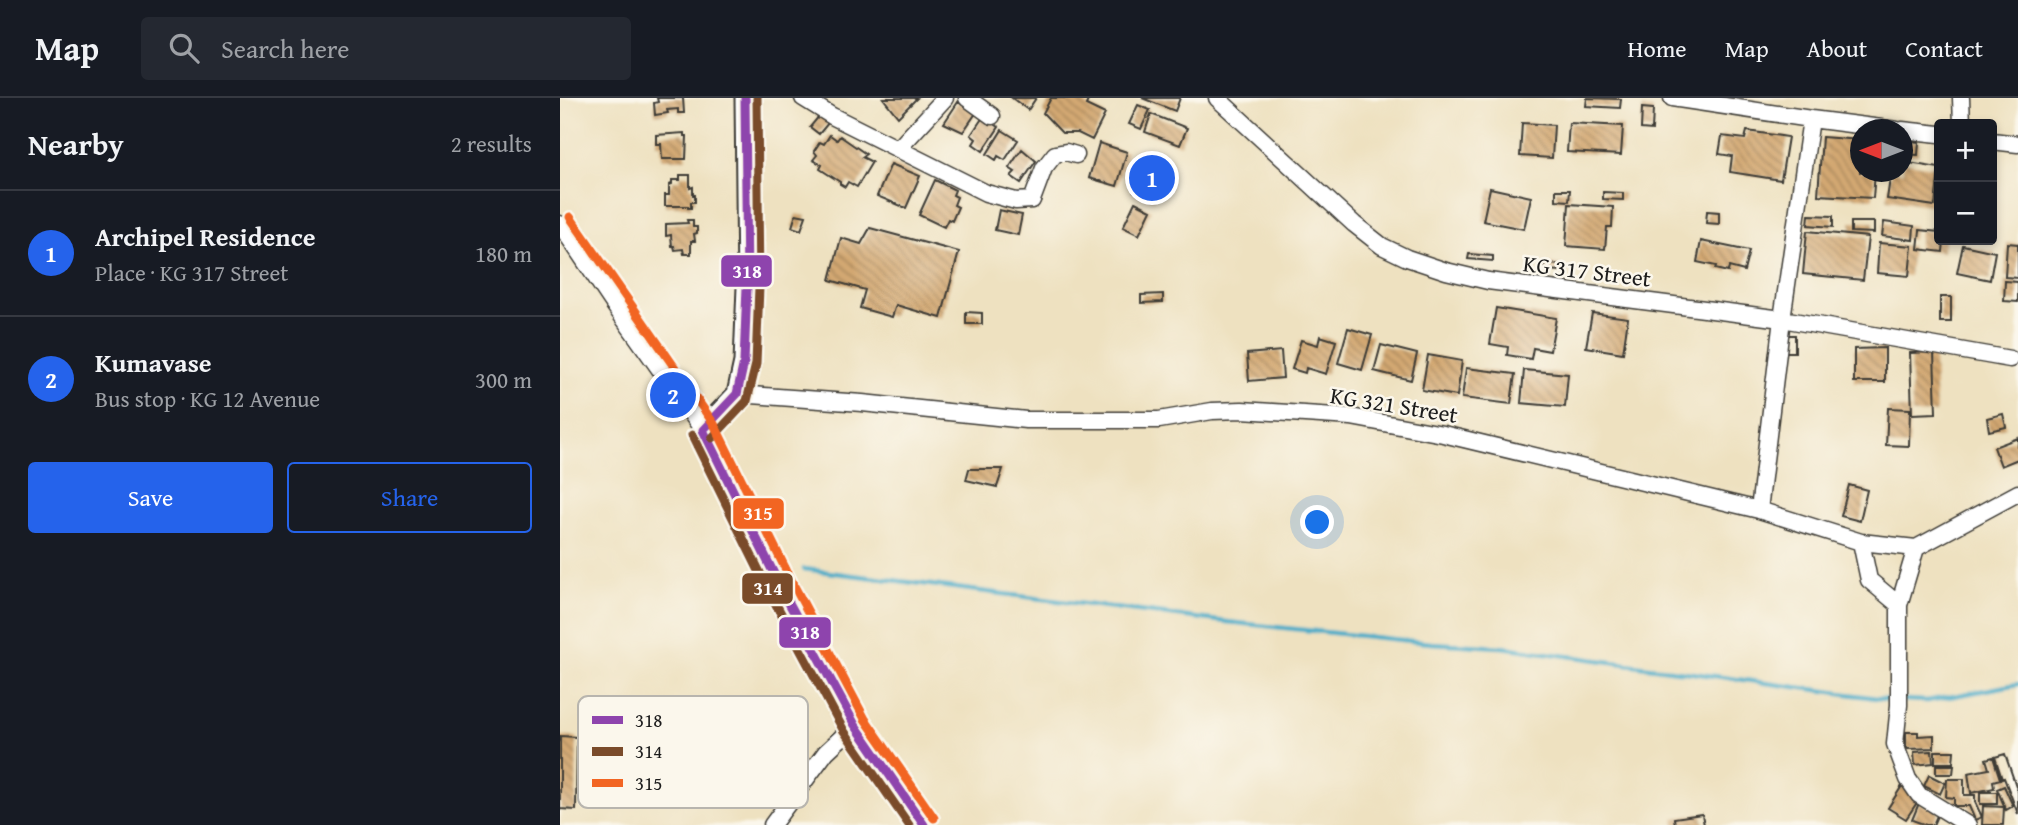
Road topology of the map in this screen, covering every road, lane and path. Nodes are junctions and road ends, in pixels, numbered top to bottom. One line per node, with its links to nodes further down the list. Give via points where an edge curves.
1 (745, 98): 21 (main road, via 746,326)
2 (803, 98): 16 (street)
3 (945, 98): 16 (street)
4 (967, 98): 8 (street)
5 (1217, 98): 19 (street, KG 317 Street, via 1354,224 1407,258 1488,281)
6 (1672, 98): 9 (street)
7 (1961, 98): 10 (street)
8 (992, 116)
9 (1811, 119): 11 (street); 19 (street)
10 (1962, 119)
11 (1850, 124)
12 (1913, 131): 13 (street)
13 (1934, 133)
14 (1997, 142): 15 (street)
15 (2018, 144)
16 (898, 149): 17 (street, via 986,193 1016,201 1032,200 1044,168 1055,154)
17 (1076, 155)
18 (560, 224): 22 (street)
19 (1782, 319): 20 (street, KG 317 Street); 24 (street)
20 (2010, 359)
21 (737, 394): 22 (main road); 24 (street, KG 321 Street, via 1026,420 1159,420 1242,410 1351,417 1443,434)
22 (704, 430): 28 (main road)
23 (2018, 493): 26 (street)
24 (1759, 510): 25 (street, KG 321 Street)
25 (1861, 542): 26 (street, KG 321 Street); 27 (street, via 1869,580)
26 (1916, 548): 27 (street)
27 (1899, 605): 33 (street, via 1895,744 1919,795)
28 (855, 725): 29 (street); 32 (main road)
29 (808, 776)
30 (785, 808): 31 (street)
31 (772, 825)
32 (924, 825)
33 (1968, 825)

